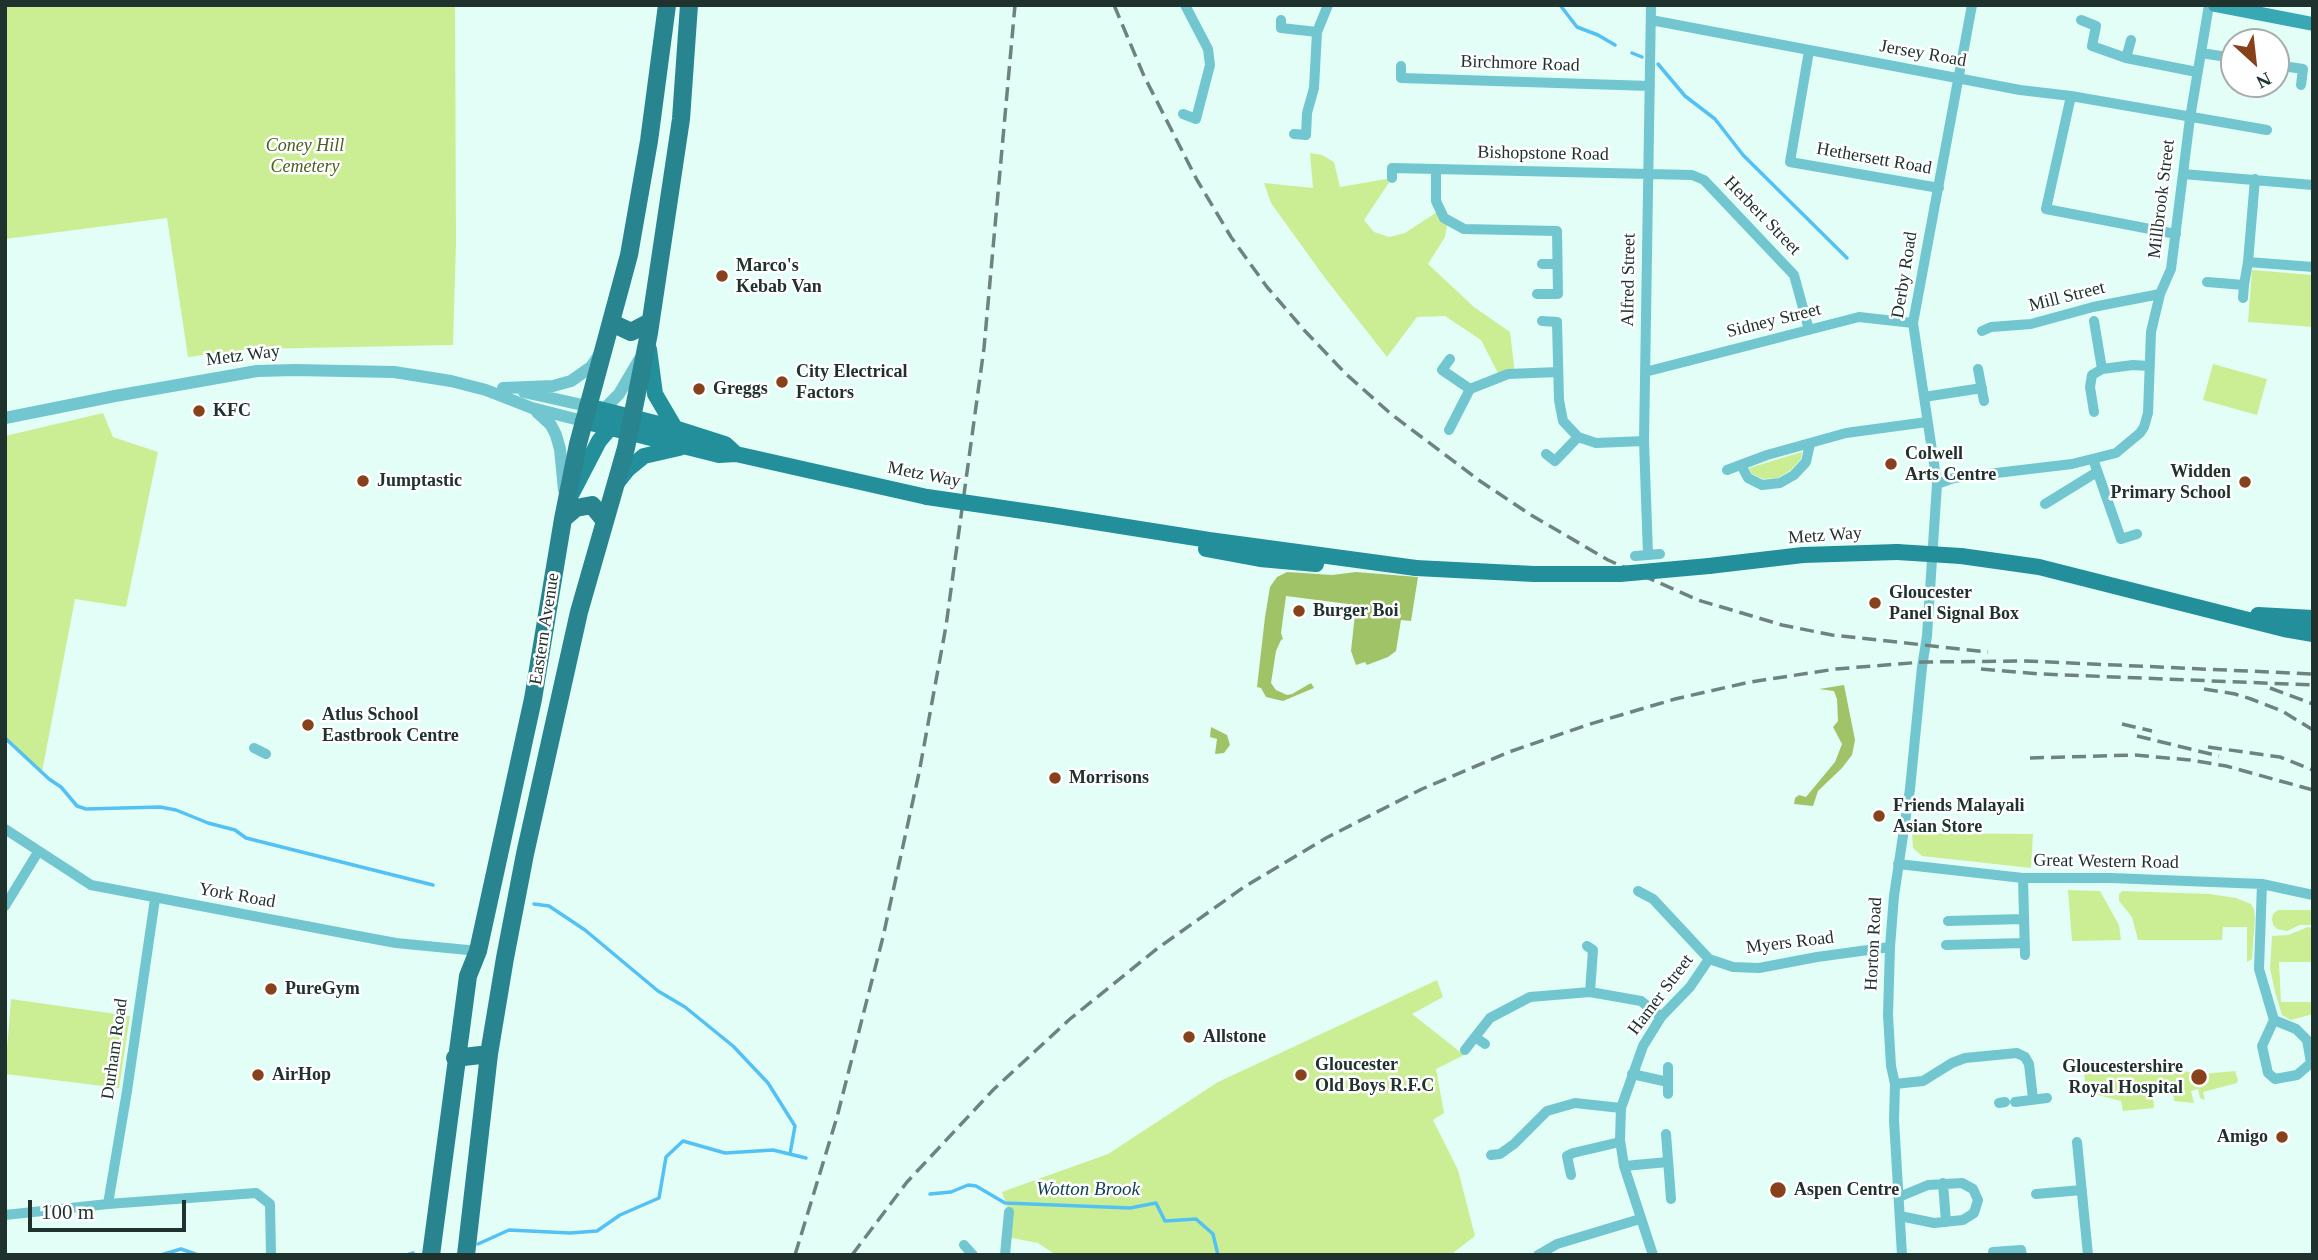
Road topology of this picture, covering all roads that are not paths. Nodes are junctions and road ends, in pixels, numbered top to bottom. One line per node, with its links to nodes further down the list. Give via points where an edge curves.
1 (667, 5): 49 (highway, Eastern Avenue, via 640,195)
2 (690, 5): 51 (highway, Eastern Avenue, via 681,119)
3 (1185, 5): 26 (street, via 1208,49 1210,65 1201,121)
4 (1328, 5): 13 (street)
5 (1651, 5): 10 (street, Alfred Street)
6 (1972, 5): 22 (street, Derby Road)
7 (2209, 5): 16 (street, Millbrook Street)
8 (2215, 5): 12 (main road)
9 (1282, 20): 13 (street, via 1281,28)
10 (1651, 20): 15 (street, Jersey Road); 24 (street, Alfred Street)
11 (2081, 20): 18 (street, via 2096,26 2092,46)
12 (2313, 24)
13 (1317, 32): 29 (street, via 1306,135)
14 (2132, 40): 18 (street)
15 (1809, 51): 22 (street, Jersey Road); 36 (street, Hethersett Road, via 1790,162)
16 (2202, 52): 17 (street); 21 (street, Millbrook Street)
17 (2220, 55)
18 (2126, 58): 21 (street)
19 (1401, 66): 24 (street, Birchmore Road, via 1401,78)
20 (2290, 67): 23 (street, via 2304,69)
21 (2197, 72): 27 (street, Millbrook Street)
22 (1958, 78): 25 (street, Jersey Road); 36 (street, Derby Road)
23 (2301, 85)
24 (1650, 86): 31 (street, Alfred Street)
25 (2071, 96): 27 (street, Jersey Road); 37 (street, via 2046,209)
26 (1183, 114)
27 (2190, 118): 28 (street, Jersey Road); 32 (street, Millbrook Street)
28 (2267, 130)
29 (1294, 134)
30 (1436, 169): 31 (street, Bishopstone Road); 33 (street, Bishopstone Road, via 1392,168); 40 (street, via 1436,201 1444,218 1464,229 1557,231)
31 (1649, 174): 52 (street, Herbert Street, via 1692,175 1704,180 1794,275); 60 (street, Alfred Street)
32 (2183, 174): 34 (street); 37 (street, Millbrook Street)
33 (1392, 178)
34 (2255, 179): 35 (street); 38 (street)
35 (2313, 185)
36 (1939, 188): 50 (street, Derby Road)
37 (2176, 234): 45 (street, Millbrook Street, via 2171,269)
38 (2248, 262): 41 (street); 43 (street)
39 (1542, 264): 40 (street)
40 (1558, 264): 44 (street, via 1558,294)
41 (2313, 267)
42 (2207, 282): 43 (street)
43 (2244, 285): 46 (street)
44 (1536, 294)
45 (2160, 294): 53 (street, Mill Street, via 2057,319); 56 (street, Millbrook Street)
46 (2243, 298)
47 (1542, 321): 59 (street, via 1557,322)
48 (2094, 321): 58 (street)
49 (612, 323): 51 (highway, via 631,332); 54 (highway, Eastern Avenue)
50 (1913, 323): 52 (street, Sidney Street, via 1859,317); 65 (street, Derby Road)
51 (649, 328): 68 (street, via 630,379); 73 (highway, Eastern Avenue); 75 (main road, via 655,394)
52 (1809, 330): 60 (street, Sidney Street)
53 (1982, 331)
54 (604, 348): 61 (street, via 591,367 571,382); 70 (highway, Eastern Avenue)
55 (1450, 359): 63 (street, via 1442,370)
56 (2149, 366): 58 (street); 83 (street, Millbrook Street, via 2148,414 2140,433 2116,453)
57 (1979, 369): 62 (street)
58 (2102, 369): 69 (street, via 2092,375)
59 (1558, 372): 63 (street, via 1508,374); 77 (street, via 1563,421)
60 (1645, 372): 78 (street, Alfred Street)
61 (503, 388): 64 (street, Metz Way); 70 (street, Metz Way)
62 (1982, 388): 65 (street); 66 (street)
63 (1470, 389): 76 (street)
64 (486, 390): 67 (street, Metz Way); 71 (street, Metz Way, via 394,372 257,371)
65 (1924, 397): 72 (street, Derby Road)
66 (1984, 401)
67 (532, 408): 70 (street, Metz Way); 90 (street, via 551,425 559,443)
68 (605, 410): 70 (main road, Metz Way); 73 (main road, Metz Way)
69 (2094, 412)
70 (585, 413): 74 (main road, Metz Way); 90 (highway, Eastern Avenue)
71 (5, 418)
72 (1927, 422): 79 (street, via 1846,433); 88 (street, Derby Road)
73 (631, 425): 74 (main road); 75 (main road, Metz Way); 80 (main road, Metz Way); 87 (highway, Eastern Avenue)
74 (610, 428): 90 (main road, via 585,467)
75 (675, 428): 81 (main road, Metz Way, via 725,444)
76 (1450, 430)
77 (1578, 437): 78 (street, via 1596,443); 82 (street, via 1555,461)
78 (1644, 441): 93 (street, Alfred Street, via 1654,554)
79 (1810, 444): 84 (street); 84 (street, via 1806,462 1780,483 1762,485 1748,478)
80 (688, 447): 81 (main road, Metz Way); 87 (main road, via 645,456)
81 (736, 454): 94 (main road, Metz Way, bridge, via 927,497 1416,568 1620,574 1803,555 1897,552 2039,567)
82 (1546, 454)
83 (2093, 459): 86 (street); 88 (street, Millbrook Street)
84 (1741, 465): 85 (street)
85 (1727, 470)
86 (2097, 472): 89 (street); 92 (street, via 2121,539)
87 (616, 484): 91 (highway, Eastern Avenue)
88 (1937, 484): 97 (street, Derby Road)
89 (2045, 504)
90 (564, 514): 91 (highway, via 592,505); 114 (highway, Eastern Avenue, via 540,666)
91 (605, 520): 115 (highway, Eastern Avenue, via 553,723)
92 (2137, 534)
93 (1634, 556)
94 (2232, 614): 95 (main road, Metz Way); 96 (main road, Metz Way)
95 (2313, 618)
96 (2313, 634)
97 (1927, 636): 102 (street, Horton Road)
98 (254, 748): 99 (street)
99 (266, 754)
100 (5, 829): 101 (street, York Road)
101 (38, 852): 107 (street, York Road, via 91,885); 108 (street)
102 (1898, 864): 103 (street, Great Western Road); 112 (street, Horton Road)
103 (2023, 878): 104 (street, Great Western Road); 109 (street)
104 (2262, 884): 106 (street, Great Western Road); 119 (street, via 2259,969)
105 (1638, 891): 116 (street, via 1653,900)
106 (2313, 895)
107 (155, 899): 114 (street, York Road, via 396,943); 144 (street, Durham Road)
108 (5, 906)
109 (2023, 919): 110 (street); 111 (street, via 2025,949)
110 (1948, 921)
111 (1946, 945)
112 (1891, 947): 116 (street, Myers Road, via 1759,968 1733,967); 127 (street, Horton Road, via 1888,1015)
113 (1594, 950): 117 (street)
114 (478, 951): 115 (highway); 124 (highway, Eastern Avenue, via 468,976)
115 (505, 958): 123 (highway, Eastern Avenue)
116 (1709, 959): 118 (street, Hamer Street)
117 (1590, 992): 118 (street, via 1641,1001); 120 (street, via 1530,997 1490,1018)
118 (1661, 1017): 126 (street, Hamer Street)
119 (2274, 1020): 119 (street, via 2296,1029 2307,1040 2311,1063 2297,1075 2274,1079 2268,1073 2262,1046)
120 (1475, 1037): 121 (street); 122 (street)
121 (1485, 1044)
122 (1465, 1050)
123 (489, 1054): 124 (highway); 153 (highway, Eastern Avenue)
124 (455, 1058): 152 (highway, Eastern Avenue)
125 (1668, 1067): 126 (street, via 1668,1088)
126 (1632, 1074): 131 (street, Hamer Street)
127 (1895, 1084): 129 (street, via 1923,1081 1965,1058 2017,1054 2029,1064); 142 (street, Horton Road)
128 (2047, 1098): 129 (street)
129 (2034, 1100): 130 (street)
130 (2006, 1102)
131 (1621, 1108): 133 (street, Hamer Street); 135 (street, via 1575,1102 1547,1111)
132 (1665, 1134): 136 (street)
133 (1620, 1142): 137 (street, Hamer Street); 138 (street, via 1567,1156)
134 (2077, 1142): 140 (street)
135 (1498, 1157)
136 (1668, 1162): 137 (street); 143 (street)
137 (1624, 1166): 148 (street, Hamer Street)
138 (1571, 1175)
139 (1943, 1183): 142 (street); 149 (street); 149 (street, via 1973,1189 1978,1200 1974,1213)
140 (2082, 1190): 141 (street); 161 (street)
141 (2036, 1194)
142 (1899, 1197): 147 (street, Horton Road)
143 (1671, 1199)
144 (108, 1204): 146 (street); 151 (street, via 256,1192 270,1205)
145 (1009, 1212): 155 (street)
146 (5, 1215)
147 (1900, 1216): 149 (street); 158 (street, Horton Road)
148 (1640, 1219): 156 (street, via 1557,1244); 157 (street, Hamer Street)
149 (1946, 1222)
150 (964, 1245): 154 (street)
151 (271, 1255)
152 (431, 1255)
153 (466, 1255)
154 (973, 1255)
155 (1004, 1255)
156 (1538, 1255)
157 (1653, 1255)
158 (1902, 1255)
159 (1993, 1255): 160 (street, via 2021,1250)
160 (2022, 1255)
161 (2088, 1255)

